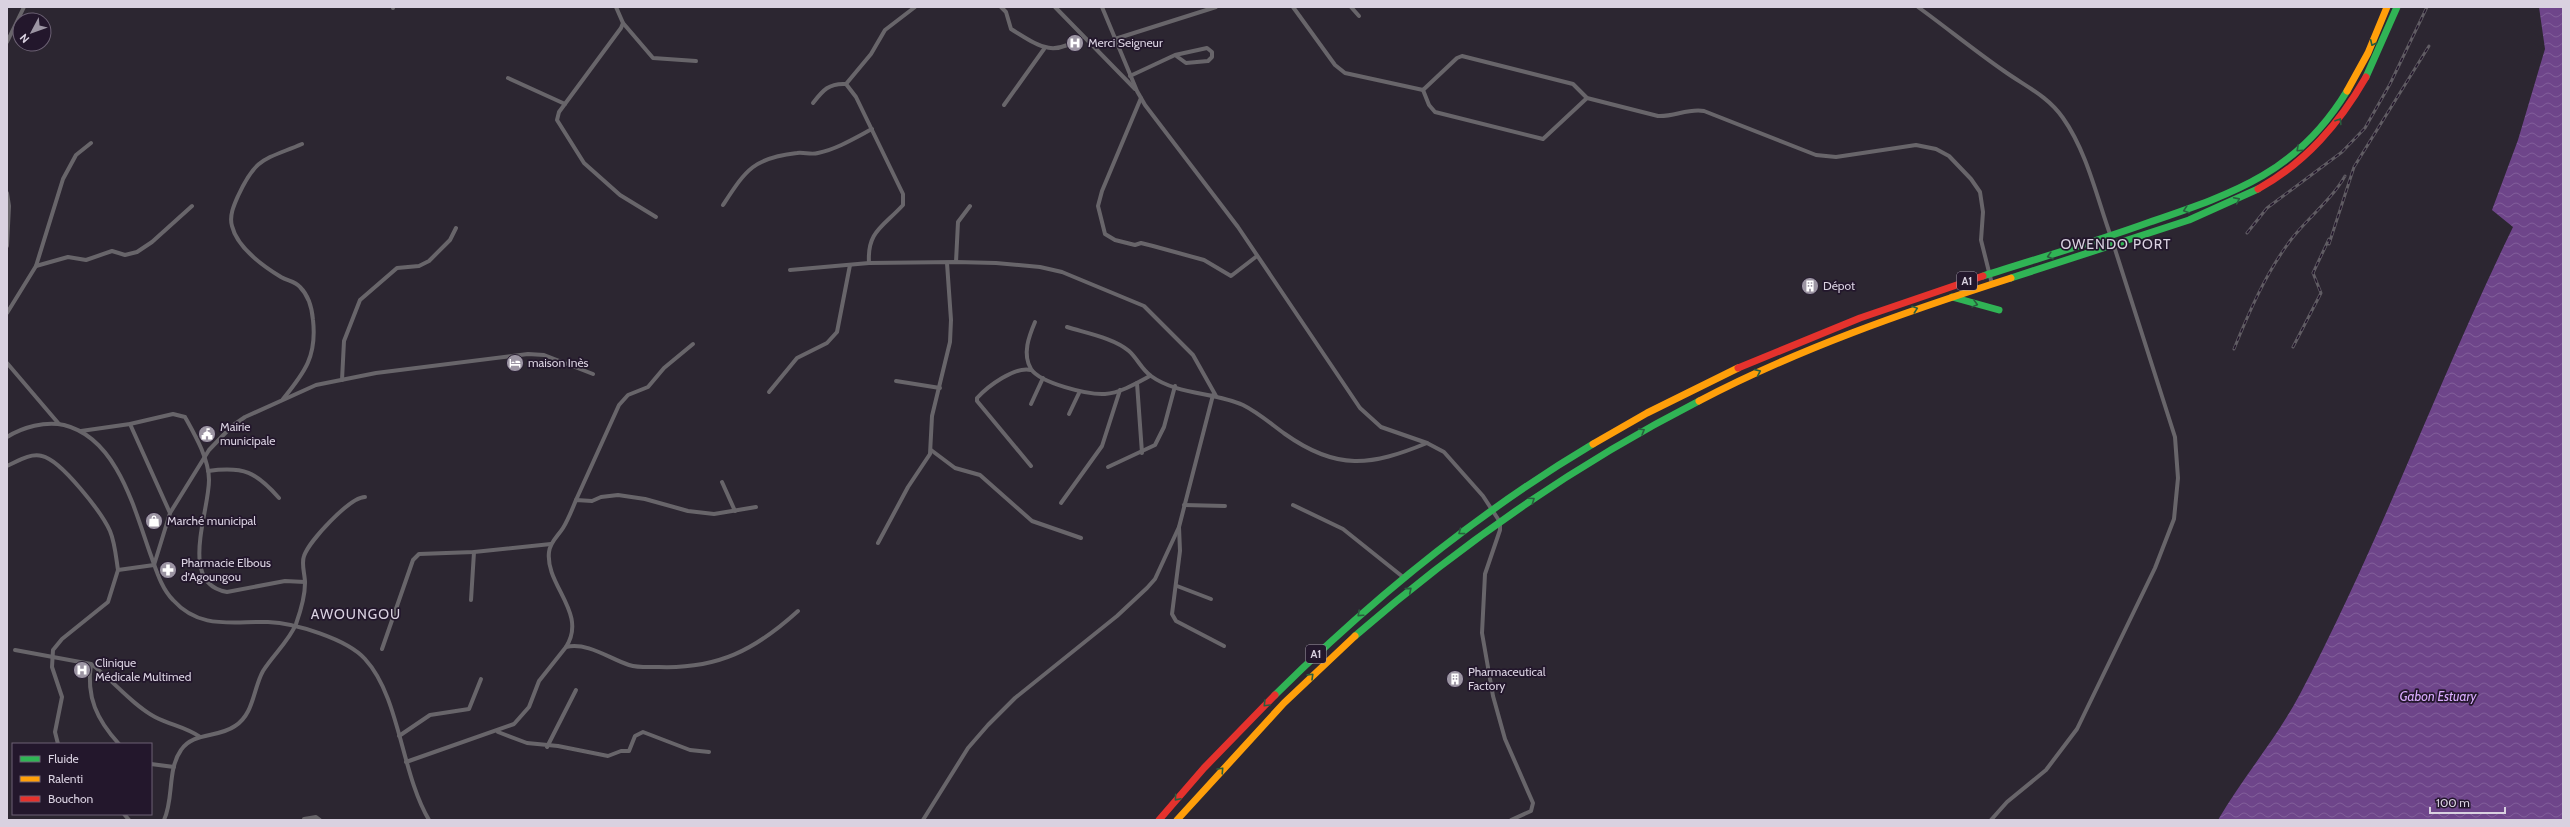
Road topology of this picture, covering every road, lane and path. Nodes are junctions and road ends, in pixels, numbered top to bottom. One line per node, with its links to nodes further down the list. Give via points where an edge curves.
1 (24, 7): 17 (street)
2 (616, 7): 14 (street)
3 (915, 7): 23 (street, via 885,30 871,54)
4 (1000, 7): 18 (street, via 1006,12 1011,29)
5 (1055, 7): 15 (street)
6 (1102, 7): 16 (street)
7 (1216, 7): 16 (street)
8 (1293, 7): 24 (street, via 1340,70)
9 (1351, 7): 13 (street)
10 (1918, 7): 40 (street, via 2005,72 2030,87 2063,117 2074,136)
11 (2387, 7): 40 (highway, A1, one-way to 40, via 2365,60 2338,106 2319,130 2291,157 2264,177 2240,190)
12 (2397, 7): 41 (highway, A1, one-way to 12, via 2164,230 2232,203 2266,185 2300,160 2334,128 2376,58)
13 (1359, 16)
14 (623, 23): 20 (street, via 653,58); 29 (street)
15 (1082, 37): 18 (street, via 1069,46); 25 (street)
16 (1115, 39): 21 (street)
17 (7, 42)
18 (1044, 48): 30 (street)
19 (1175, 55): 19 (street, via 1208,48 1212,52 1212,57 1208,61 1186,63); 21 (street)
20 (696, 61)
21 (1130, 76): 25 (street)
22 (508, 78): 29 (street)
23 (846, 84): 28 (street, via 835,83 823,90); 31 (street)
24 (1423, 90): 27 (street, via 1462,56 1574,84); 27 (street, via 1435,112 1543,139)
25 (1137, 91): 26 (street)
26 (1141, 98): 43 (street); 43 (street, via 1098,206 1105,234 1115,240 1135,245 1141,243 1204,260 1231,276)
27 (1587, 98): 50 (street, via 1667,117 1689,110 1704,111 1804,152 1826,157 1916,145 1936,149 1959,165 1980,192 1983,212 1981,240)
28 (813, 103)
29 (566, 104): 38 (street, via 559,112 557,120 584,163 620,195)
30 (1004, 105)
31 (872, 129): 35 (street, via 842,145 817,154 798,153 760,161 746,171); 45 (street, via 903,194 903,205 871,237 868,249)
32 (91, 143): 48 (street, via 76,155 62,179)
33 (302, 144): 72 (street, via 254,166 248,173 232,214 231,225 240,242 273,271 301,287 307,296 315,337 309,362)
34 (7, 193): 42 (street)
35 (723, 205)
36 (192, 206): 48 (street, via 137,252 125,255 112,251 86,260 68,257)
37 (970, 206): 44 (street, via 958,222)
38 (656, 217)
39 (456, 228): 63 (street, via 450,240 429,261 419,266 397,268 360,300 344,342)
40 (2111, 237): 41 (street); 50 (highway, A1, one-way to 50)
41 (2114, 245): 51 (highway, A1); 140 (street, via 2175,437 2178,478 2174,519 2155,568 2077,729 2046,770 2007,802)
42 (7, 246)
43 (1257, 256): 79 (street, via 1360,408 1381,427)
44 (956, 262): 46 (street); 71 (street, via 1040,267 1062,272 1144,306 1194,355)
45 (869, 263): 46 (street); 47 (street)
46 (947, 263): 67 (street, via 950,342)
47 (850, 265): 49 (street); 69 (street, via 837,332 827,343 798,358 784,378)
48 (36, 266): 54 (street)
49 (790, 270)
50 (1989, 274): 51 (street); 96 (highway, A1, via 1858,317 1713,379 1603,438)
51 (1992, 284): 52 (highway, A1)
52 (1951, 297): 53 (highway, one-way to 53); 99 (highway, A1, one-way to 52, via 1576,469 1664,418 1727,386 1816,346)
53 (1999, 310)
54 (7, 313)
55 (1035, 322): 59 (street, via 1027,340 1027,358)
56 (1068, 327): 61 (street, via 1125,348)
57 (693, 344): 90 (street, via 664,368 648,387 628,395 619,405)
58 (7, 363): 75 (street)
59 (1031, 370): 62 (street); 84 (street, via 1022,369 995,382 977,398)
60 (593, 374): 63 (street, via 544,355 533,354 384,372)
61 (1150, 376): 65 (street); 66 (street)
62 (1043, 378): 70 (street); 73 (street)
63 (342, 380): 72 (street, via 316,385)
64 (896, 381): 67 (street)
65 (1137, 383): 68 (street); 81 (street)
66 (1175, 386): 71 (street); 81 (street, via 1159,438 1151,448)
67 (940, 388): 80 (street, via 932,416)
68 (1120, 390): 70 (street, via 1105,394); 91 (street, via 1102,446)
69 (769, 392)
70 (1079, 393): 74 (street)
71 (1214, 396): 79 (street, via 1254,411 1286,434 1326,456 1355,462 1380,460); 93 (street)
72 (283, 399): 82 (street, via 232,426)
73 (1031, 404)
74 (1069, 414)
75 (59, 424): 77 (street); 78 (street, via 32,426)
76 (130, 424): 77 (street); 82 (street, via 181,414 185,417); 98 (street)
77 (81, 431): 105 (street, via 101,449 115,468)
78 (7, 437)
79 (1427, 443): 96 (street, via 1450,457)
80 (931, 450): 101 (street, via 954,468 980,475 1032,521); 102 (street, via 929,458 908,488)
81 (1142, 453): 85 (street)
82 (204, 457): 86 (street); 98 (street)
83 (7, 466): 106 (street, via 28,456 42,456 49,458 59,467 105,521 112,538)
84 (1031, 466)
85 (1108, 467)
86 (208, 471): 89 (street, via 245,471 256,475); 108 (street, via 210,479 199,563 201,572 209,584 218,591 228,592 286,581)
87 (722, 482): 97 (street)
88 (365, 497): 108 (street, via 354,499 313,542 304,555)
89 (280, 498)
90 (576, 500): 97 (street, via 592,501 618,495 646,499 688,511 714,514); 103 (street, via 563,528)
91 (1061, 503)
92 (1293, 505): 107 (street, via 1343,529)
93 (1184, 506): 94 (street); 100 (street)
94 (1225, 506)
95 (756, 507): 97 (street)
96 (1492, 509): 99 (street); 107 (highway, A1, one-way to 107)
97 (735, 511)
98 (170, 513): 105 (street)
99 (1500, 522): 138 (highway, A1, one-way to 99, via 1286,701 1348,641 1426,577); 139 (street, via 1500,530 1485,574 1482,633 1493,696 1505,739 1533,803 1531,811)
100 (1179, 527): 109 (street); 136 (street, via 1155,579 1117,616 1015,698 988,725 968,748)
101 (1081, 538)
102 (878, 543)
103 (551, 544): 104 (street); 115 (street, via 550,560 574,629)
104 (474, 552): 111 (street); 116 (street, via 424,552 416,557)
105 (154, 565): 106 (street); 113 (street, via 171,599 195,618 215,623 267,622)
106 (118, 570): 118 (street, via 108,602 62,639 53,650)
107 (1403, 577): 137 (highway, A1, one-way to 137, via 1300,669 1195,777)
108 (305, 582): 113 (street, via 303,602)
109 (1177, 586): 110 (street); 114 (street, via 1173,618)
110 (1211, 599)
111 (471, 600)
112 (798, 611): 115 (street, via 778,630 749,648 717,661 689,668 631,666 580,646)
113 (295, 627): 123 (street, via 344,643 366,660 390,707); 124 (street, via 263,672 254,699 240,722 225,731)
114 (1224, 646)
115 (566, 647): 122 (street, via 539,681 529,707 514,724)
116 (382, 649)
117 (15, 650): 118 (street)
118 (52, 656): 119 (street); 125 (street, via 52,667 62,697 55,732)
119 (91, 664): 124 (street, via 156,718 190,730); 126 (street, via 92,704 106,730)
120 (481, 679): 123 (street, via 469,709 430,715)
121 (576, 690): 127 (street)
122 (498, 732): 127 (street, via 527,743); 129 (street)
123 (399, 736): 129 (street)
124 (200, 737): 131 (street, via 186,744 180,751)
125 (58, 743)
126 (119, 743)
127 (547, 747): 128 (street, via 558,746 608,756 630,751 635,736 643,732 690,750)
128 (709, 752)
129 (406, 762): 135 (street, via 418,800)
130 (152, 764): 131 (street)
131 (174, 767): 133 (street, via 172,791)
132 (304, 819): 134 (street, via 316,817)
133 (164, 820)
134 (320, 820)
135 (429, 820)
136 (923, 820)
137 (1159, 820)
138 (1177, 820)
139 (1511, 820)
140 (1991, 820)

